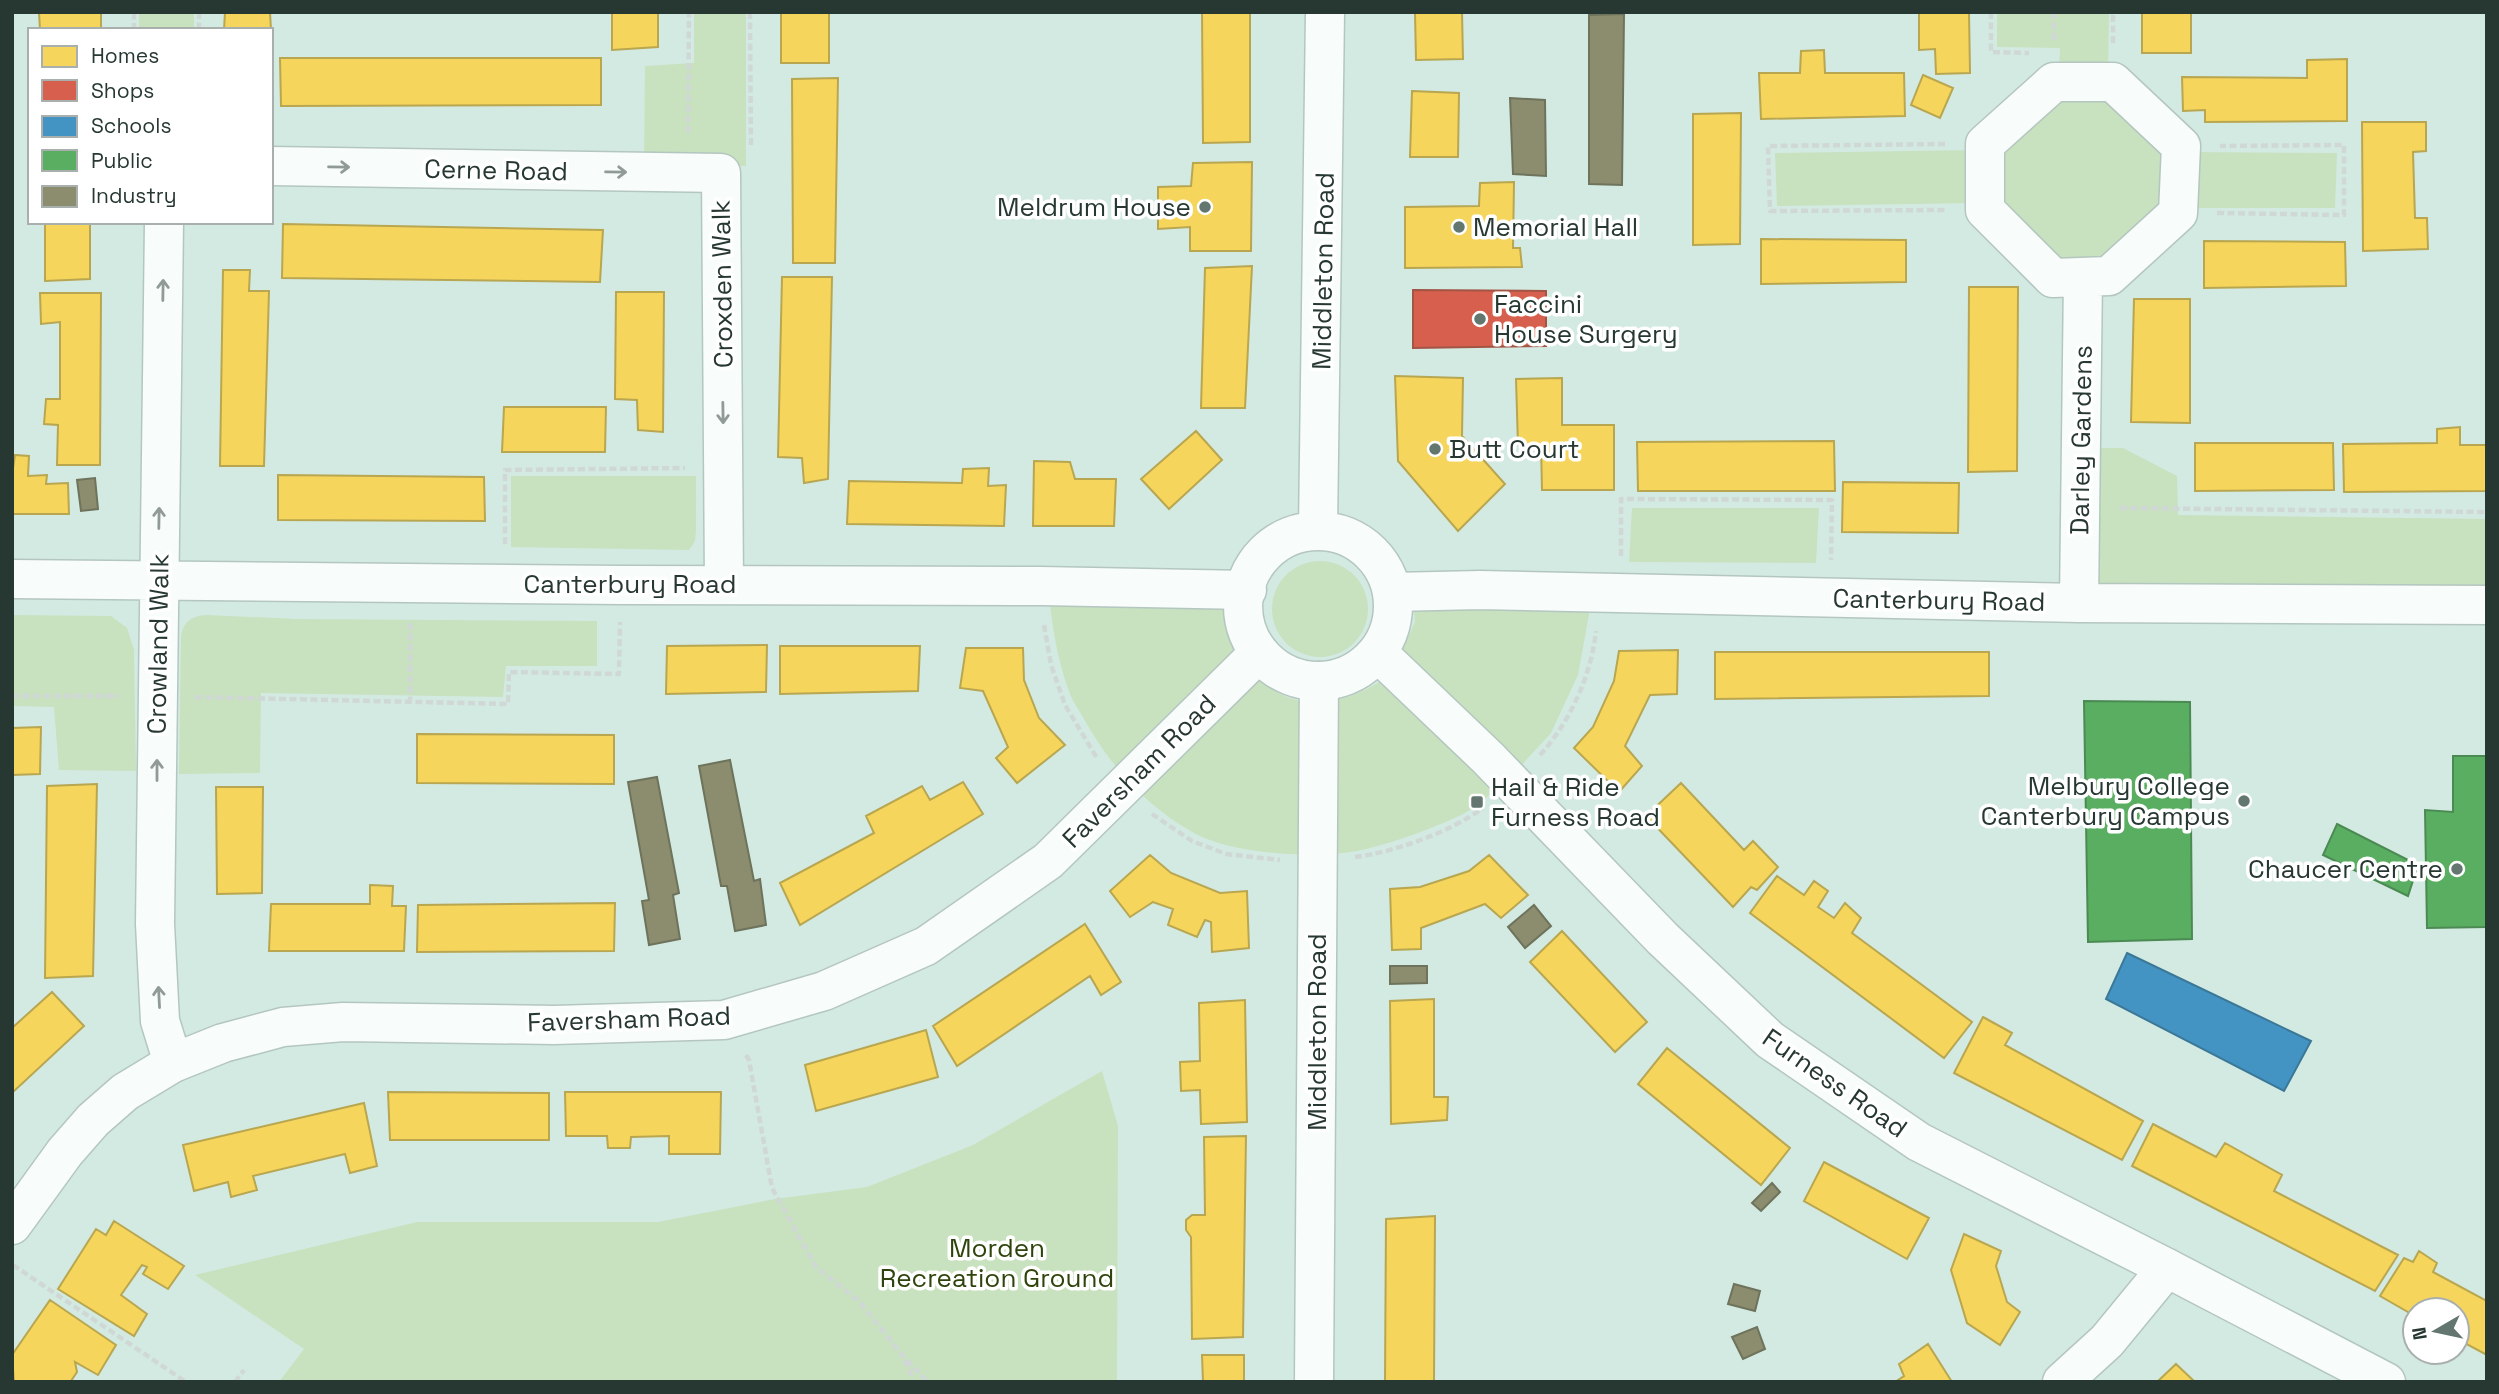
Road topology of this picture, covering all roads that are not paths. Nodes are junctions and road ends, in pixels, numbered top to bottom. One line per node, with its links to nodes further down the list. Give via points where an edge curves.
1 (1325, 12): 6 (street, Middleton Road)
2 (273, 166): 3 (street, Cerne Road, one-way to 3)
3 (704, 173): 9 (street, Croxden Walk, one-way to 9, via 723,468)
4 (164, 224): 8 (street, Crowland Walk, one-way to 4)
5 (2083, 278): 5 (street, via 2053,278 1985,210 1985,144 2054,82 2113,82 2181,146 2178,213 2109,276); 12 (street, Darley Gardens)
6 (1318, 529): 10 (street, via 1293,533 1271,545 1252,567); 11 (street, via 1345,535 1357,544 1375,560)
7 (12, 579): 8 (street, Canterbury Road)
8 (159, 579): 9 (street, Canterbury Road); 17 (street, Crowland Walk, one-way to 8, via 160,1021 155,924)
9 (724, 585): 10 (street, Canterbury Road)
10 (1247, 590): 14 (street, via 1247,626)
11 (1391, 592): 12 (street, Canterbury Road, via 1622,592); 15 (street, via 1390,633)
12 (2079, 603): 13 (street, Canterbury Road)
13 (2487, 605)
14 (1259, 653): 16 (street, via 1287,676); 17 (street, Faversham Road, via 1048,861 926,946 824,991 724,1020 554,1025 343,1022 284,1027 223,1042)
15 (1379, 654): 16 (street, via 1345,675); 19 (street, Furness Road, via 1770,1041 1919,1142)
16 (1319, 681): 20 (street, Middleton Road)
17 (173, 1063): 18 (street, Faversham Road, via 125,1092 93,1120)
18 (12, 1225)
19 (2167, 1268): 21 (street, via 2107,1341); 22 (street, Furness Road)
20 (1314, 1382)
21 (2062, 1382)
22 (2386, 1382)

